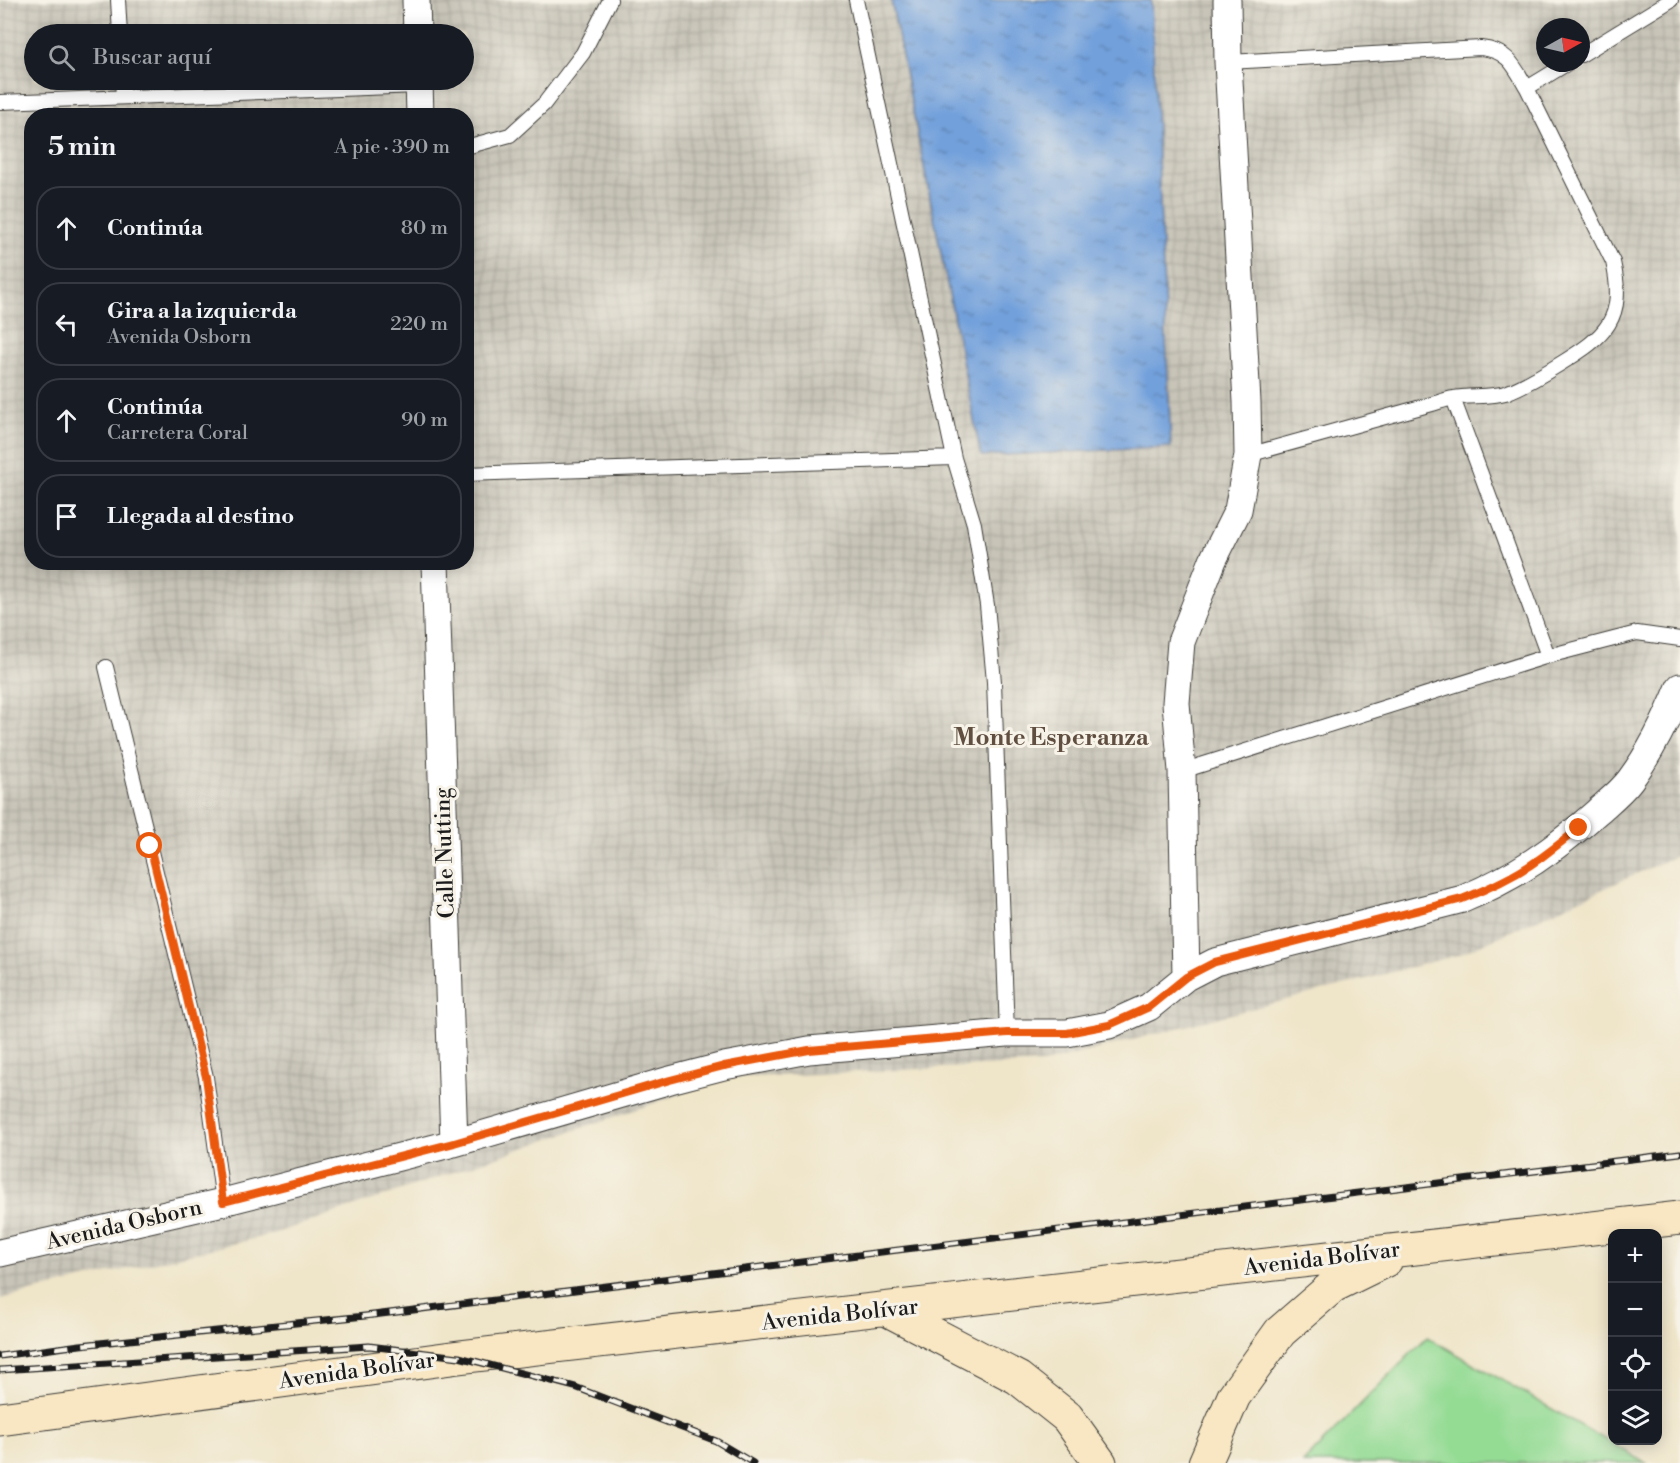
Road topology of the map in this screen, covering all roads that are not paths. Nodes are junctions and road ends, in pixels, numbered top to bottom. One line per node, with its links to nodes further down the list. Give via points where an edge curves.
1 (118, 0): 7 (lane)
2 (416, 0): 8 (street)
3 (610, 0): 19 (lane, via 584,53 544,104 510,135)
4 (856, 0): 22 (lane)
5 (1227, 0): 10 (street)
6 (1671, 0): 9 (lane)
7 (119, 24)
8 (417, 24)
9 (1590, 50)
10 (1228, 62): 12 (lane, via 1481,48 1505,56); 21 (street)
11 (1553, 72): 12 (lane)
12 (1527, 88): 20 (lane, via 1613,262 1618,282 1613,316 1588,347 1507,393)
13 (123, 90): 16 (lane)
14 (271, 90): 16 (lane)
15 (419, 90): 18 (street)
16 (123, 97): 17 (lane)
17 (0, 102)
18 (420, 108)
19 (474, 145)
20 (1454, 398): 21 (lane); 26 (lane)
21 (1248, 455): 29 (street, via 1238,510 1213,560 1181,642 1176,703)
22 (954, 458): 23 (lane); 31 (lane, via 974,524 987,605 994,682)
23 (474, 474)
24 (435, 570): 32 (street, Calle Nutting)
25 (1680, 639): 26 (lane, via 1637,633)
26 (1548, 656): 29 (lane)
27 (106, 667): 33 (lane, via 206,1077)
28 (1680, 687): 30 (street, Avenida Osborn, via 1669,715 1630,781 1579,828 1526,867 1462,899 1215,962)
29 (1182, 771): 30 (street)
30 (1186, 977): 31 (street, Avenida Osborn, via 1149,1007 1109,1025 1067,1033)
31 (1007, 1033): 32 (street, Avenida Osborn, via 809,1050 724,1066)
32 (454, 1143): 33 (street, Avenida Osborn)
33 (223, 1202): 36 (street, Avenida Osborn)
34 (1680, 1218): 35 (main road, Avenida Bolívar)
35 (1409, 1249): 37 (main road, Avenida Bolívar); 40 (main road, via 1332,1286 1280,1332 1234,1396)
36 (0, 1253)
37 (886, 1310): 38 (main road, Avenida Bolívar, via 459,1357); 39 (main road, via 1018,1378 1067,1417)
38 (0, 1419)
39 (1100, 1463)
40 (1205, 1463)

